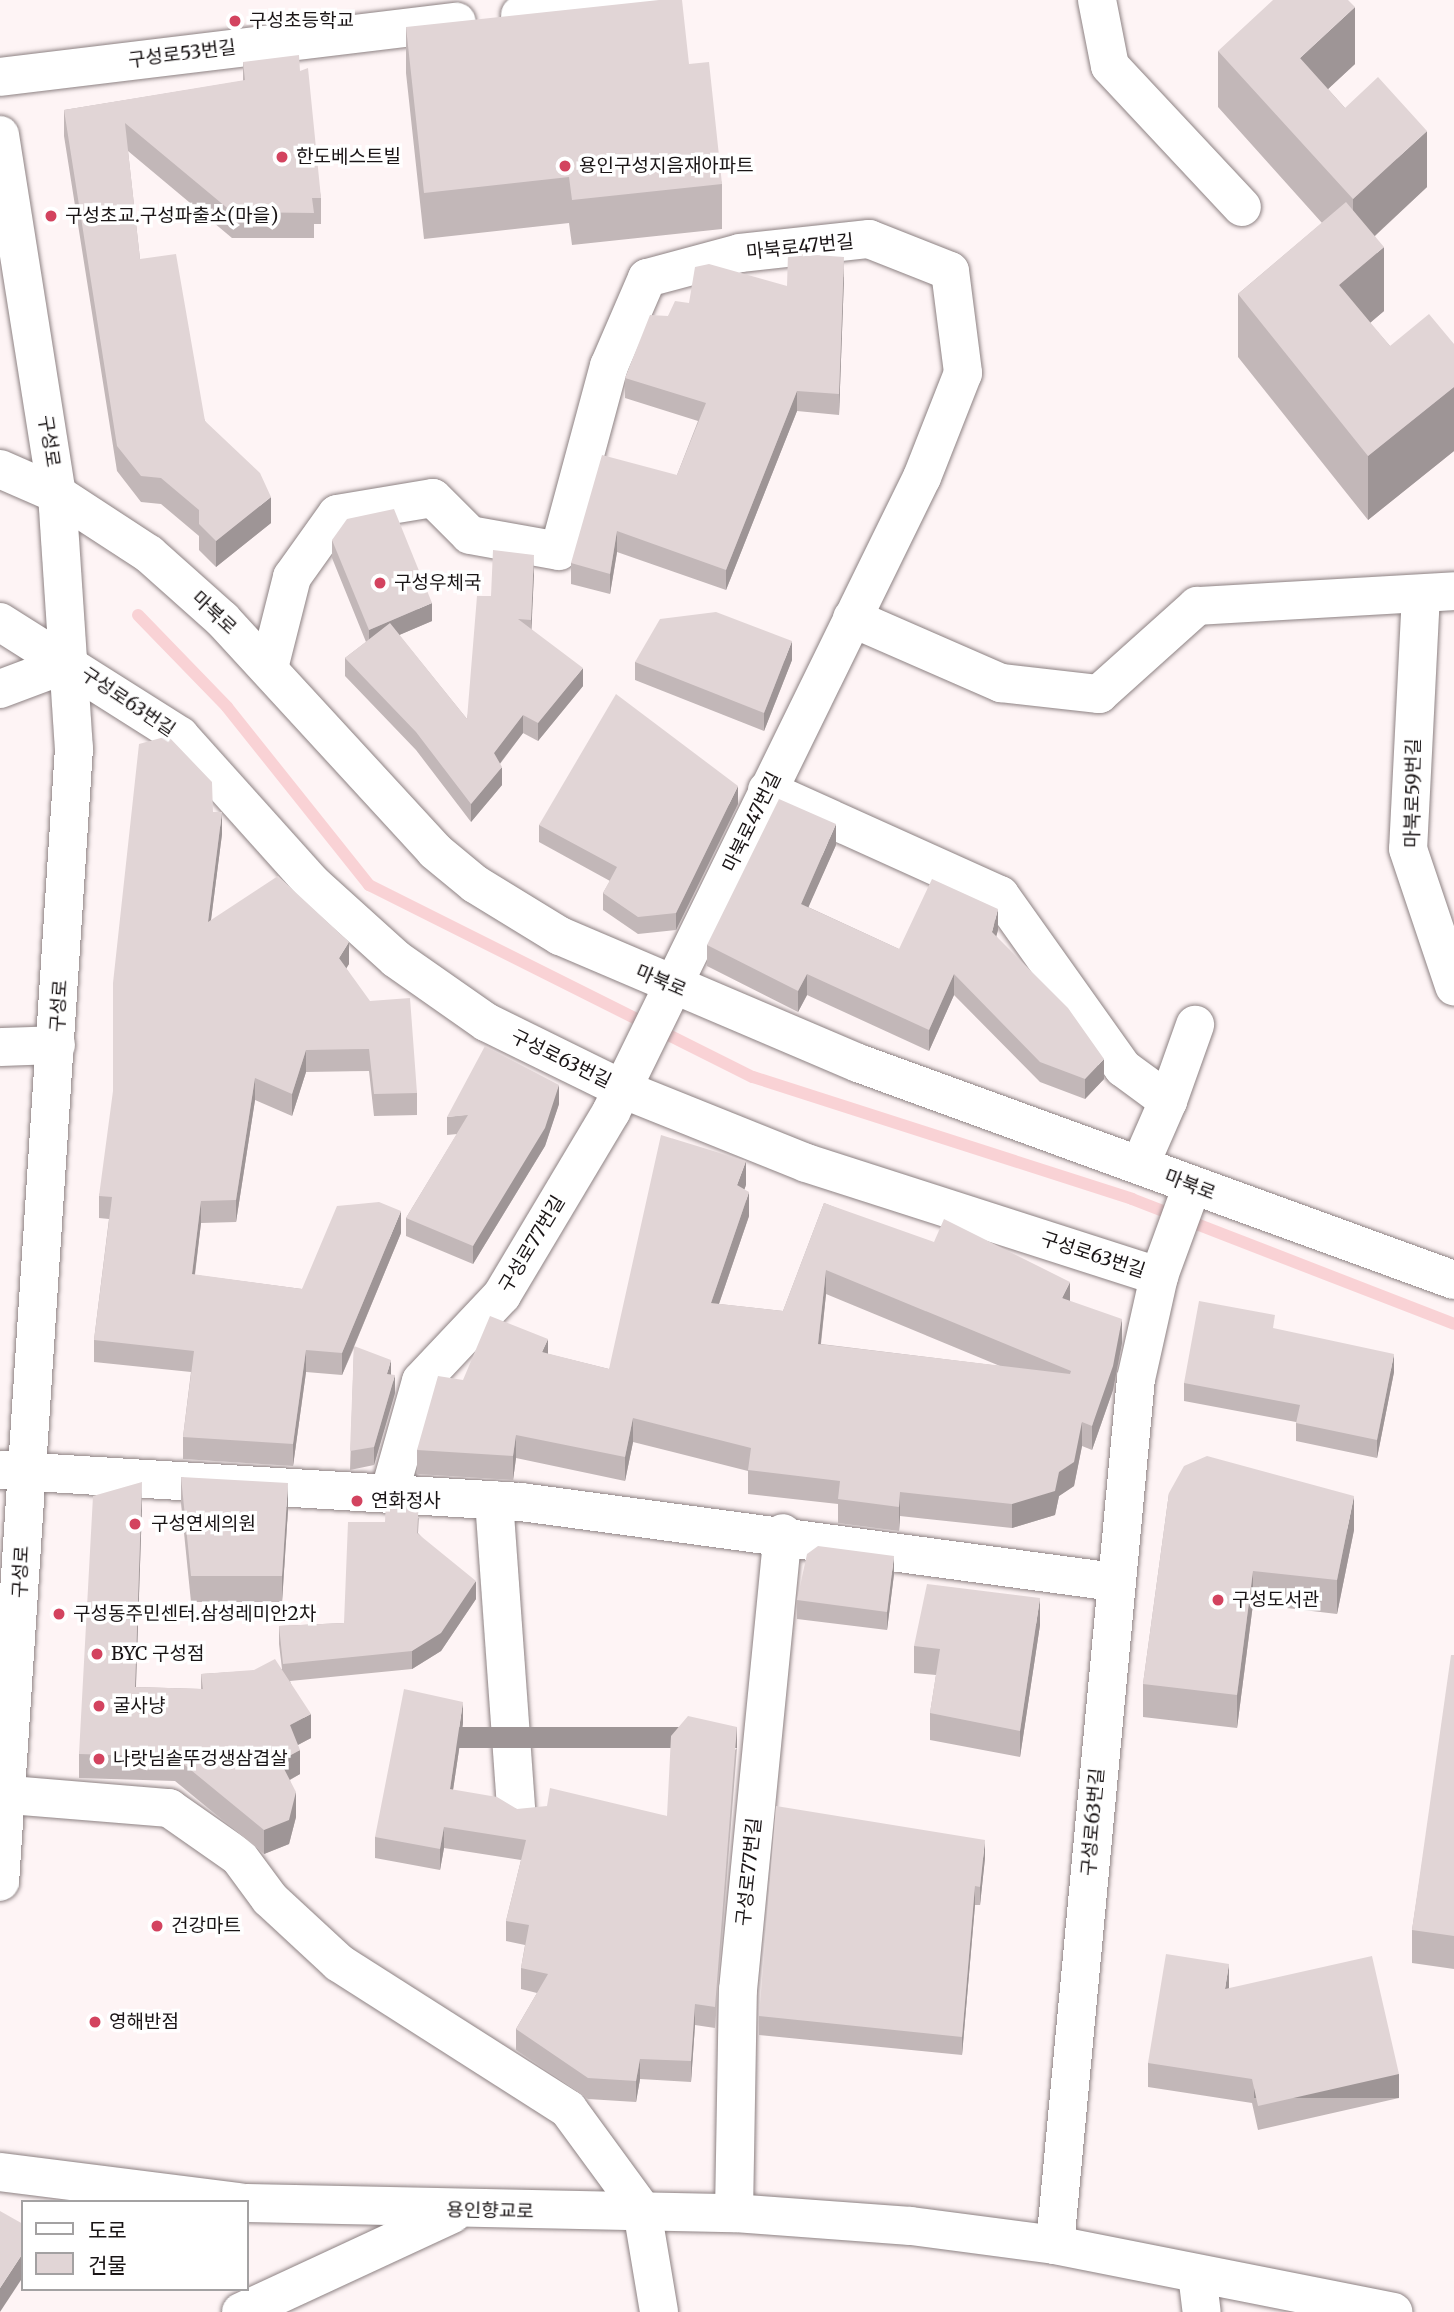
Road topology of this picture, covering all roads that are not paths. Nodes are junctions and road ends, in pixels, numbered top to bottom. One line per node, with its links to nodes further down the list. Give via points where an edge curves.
1 (656, 0): 3 (street, 구성로53번길)
2 (1097, 0): 5 (street, via 1110,66)
3 (0, 77)
4 (0, 135): 7 (street, 구성로)
5 (1242, 207)
6 (0, 469): 7 (street, 마북로)
7 (57, 494): 11 (street, 구성로); 12 (street, 마북로, via 149,554)
8 (1438, 592): 9 (street, via 1197,606 1099,694 1001,683); 16 (street, 마북로59번길, via 1408,849)
9 (852, 618): 12 (street, 마북로47번길, via 922,477 963,373 950,271 869,239 740,253 647,278 609,366 559,551 470,535 433,498 337,514 292,577); 14 (street, 마북로47번길)
10 (0, 622): 11 (street, 구성로63번길)
11 (69, 663): 13 (street); 18 (street, 구성로, via 72,813); 20 (street, 구성로63번길, via 180,736 312,883 396,959 486,1022)
12 (270, 668): 15 (street, 마북로, via 395,812 475,884 560,936)
13 (0, 689)
14 (767, 790): 15 (street, 마북로47번길); 21 (street, via 1000,895 1123,1068)
15 (671, 985): 20 (street, 구성로77번길); 22 (street, 마북로, via 858,1063)
16 (1454, 986)
17 (1195, 1025): 21 (street)
18 (56, 1045): 19 (street); 26 (street, 구성로)
19 (0, 1047)
20 (622, 1089): 24 (street, 구성로63번길, via 806,1163); 27 (street, 구성로77번길, via 502,1295 421,1381)
21 (1168, 1101): 22 (street)
22 (1140, 1165): 23 (street, 마북로)
23 (1192, 1186): 24 (street, 구성로63번길); 25 (street, 마북로)
24 (1161, 1272): 30 (street, 구성로63번길, via 1136,1379)
25 (1454, 1280)
26 (13, 1471): 27 (street); 31 (street, 구성로)
27 (389, 1494): 28 (street)
28 (494, 1500): 29 (street); 32 (street)
29 (783, 1533): 30 (street); 39 (street, 구성로77번길, via 737,1990)
30 (1114, 1583): 40 (street, 구성로63번길)
31 (10, 1795): 33 (street, 구성로); 37 (street, via 169,1808 239,1857 270,1899 339,1963 568,2109)
32 (516, 1808)
33 (0, 1882)
34 (0, 2172): 35 (street)
35 (223, 2200)
36 (248, 2203): 38 (street, 용인향교로)
37 (642, 2210): 38 (street, 용인향교로); 39 (street, 용인향교로); 43 (street)
38 (458, 2211): 42 (street)
39 (734, 2213): 40 (street, 용인향교로, via 911,2225)
40 (1055, 2245): 41 (street, 용인향교로)
41 (1197, 2274): 44 (street); 45 (street, 용인향교로)
42 (241, 2312)
43 (659, 2312)
44 (1202, 2312)
45 (1393, 2312)

